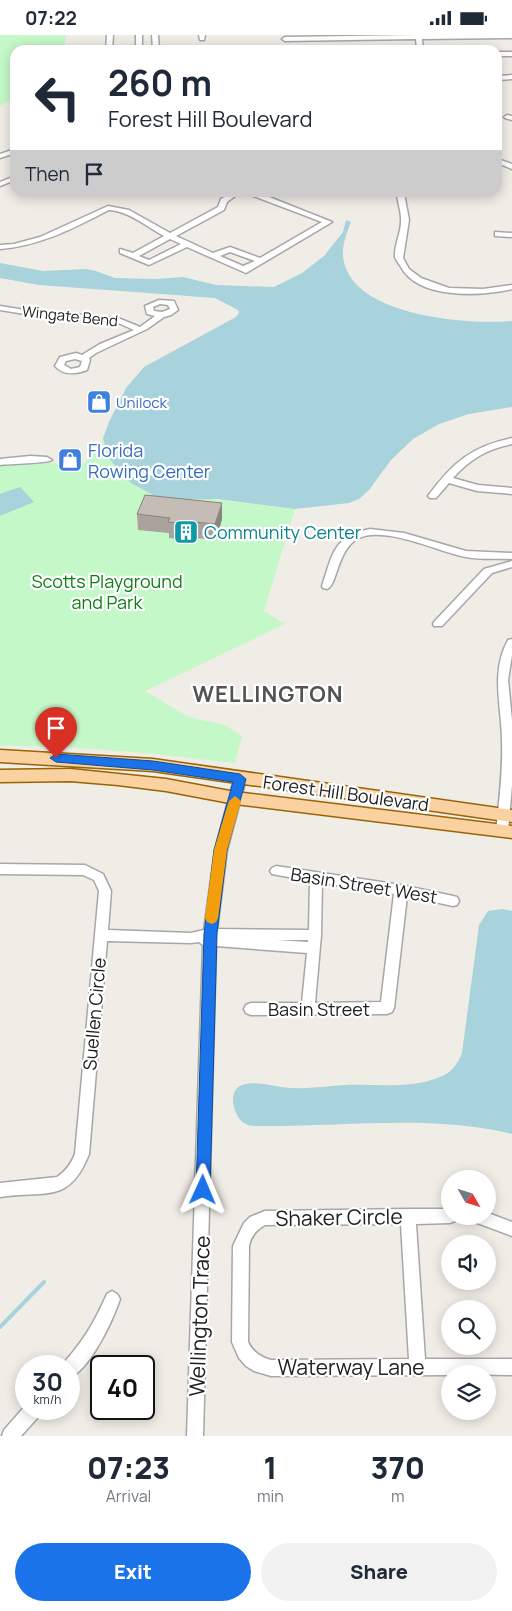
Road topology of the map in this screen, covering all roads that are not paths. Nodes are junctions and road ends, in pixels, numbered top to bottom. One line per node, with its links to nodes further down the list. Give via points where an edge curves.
1 (418, 36): 2 (street); 3 (street)
2 (512, 36)
3 (285, 39)
4 (230, 197): 8 (street, via 221,208)
5 (264, 197): 15 (street, via 328,222)
6 (401, 197): 16 (street, via 405,220 399,257 410,273 429,284 458,291 492,292)
7 (498, 234): 9 (street)
8 (172, 235): 10 (street); 11 (street, via 108,208 34,242); 13 (street)
9 (512, 235)
10 (188, 243): 13 (street, via 149,263); 14 (street)
11 (0, 247)
12 (123, 251): 13 (street)
13 (133, 256)
14 (214, 256): 15 (street, via 230,249); 15 (street, via 244,270)
15 (261, 261)
16 (512, 287)
17 (0, 308): 19 (street, Wingate Bend, via 118,320)
18 (161, 315): 19 (street)
19 (139, 329): 20 (street, via 109,341)
20 (84, 358)
21 (512, 441): 24 (street, via 476,452 459,464)
22 (47, 460): 23 (street)
23 (0, 462)
24 (447, 479): 25 (street, via 477,488); 26 (street)
25 (512, 491)
26 (433, 496)
27 (512, 556): 29 (street, via 466,554 405,535 370,533 355,536 345,543)
28 (512, 565): 30 (street, via 488,571)
29 (327, 585)
30 (438, 624)
31 (512, 643): 32 (street, via 502,668)
32 (507, 694): 37 (street)
33 (0, 756): 35 (main road, Forest Hill Boulevard, via 153,765)
34 (0, 776): 36 (main road, Forest Hill Boulevard, via 70,775 118,779)
35 (240, 779): 36 (street, Wellington Trace); 37 (main road, Forest Hill Boulevard)
36 (236, 798): 37 (main road, Forest Hill Boulevard); 44 (street, Wellington Trace, via 220,850)
37 (508, 823)
38 (0, 869): 43 (street, Suellen Circle, via 77,869 93,873 99,877 104,891)
39 (276, 871): 40 (street, Basin Street West)
40 (316, 877): 41 (street, Basin Street West); 45 (street)
41 (401, 890): 42 (street, Basin Street West); 47 (street, Basin Street, via 387,1008)
42 (453, 901)
43 (101, 935): 44 (street); 48 (street, Suellen Circle, via 79,1164 65,1181 55,1185)
44 (210, 938): 45 (street); 60 (street, Wellington Trace)
45 (314, 941): 47 (street)
46 (251, 1009): 47 (street, Basin Street)
47 (308, 1009)
48 (0, 1190)
49 (408, 1216): 50 (street, Shaker Circle); 55 (street, Shaker Circle, via 265,1218 248,1228 241,1246 240,1342); 56 (street)
50 (441, 1216)
51 (496, 1223): 52 (street)
52 (512, 1229)
53 (112, 1299): 54 (street, via 97,1335)
54 (80, 1356)
55 (251, 1361): 56 (street, Waterway Lane, via 271,1368)
56 (417, 1367): 57 (street, Waterway Lane)
57 (512, 1367)
58 (24, 1420): 59 (street)
59 (10, 1436)
60 (195, 1436)

